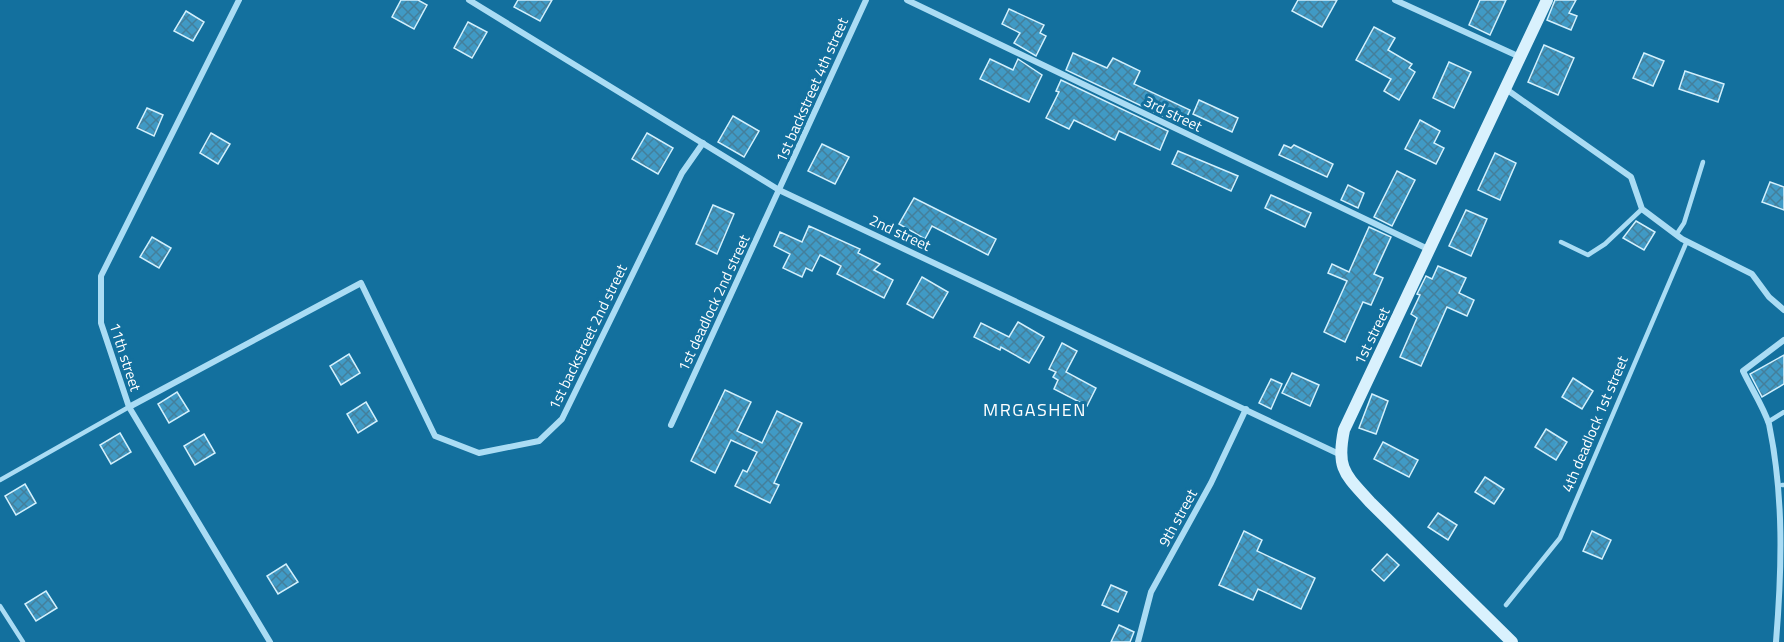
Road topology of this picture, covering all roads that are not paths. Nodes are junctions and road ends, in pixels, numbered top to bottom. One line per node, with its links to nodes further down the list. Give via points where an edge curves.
1 (240, 0): 19 (street, 11th street, via 101,276 101,322)
2 (469, 0): 9 (street, 2nd street)
3 (866, 0): 11 (street, 1st backstreet 4th street)
4 (907, 0): 16 (street, 3rd street)
5 (1395, 0): 7 (street)
6 (1547, 0): 7 (main road, 1st street)
7 (1521, 58): 8 (main road, 1st street)
8 (1506, 89): 12 (street, via 1631,177); 16 (main road, 1st street)
9 (703, 143): 11 (street, 2nd street); 19 (street, 1st backstreet 2nd street, via 682,173 562,419 539,441 479,453 435,436 361,283)
10 (1703, 162): 13 (lane, via 1684,223)
11 (779, 190): 20 (street, 2nd street); 23 (street, 1st deadlock 2nd street)
12 (1642, 209): 13 (street); 14 (lane, via 1588,255)
13 (1676, 235): 15 (street)
14 (1561, 242)
15 (1686, 242): 17 (street, via 1752,274); 28 (lane, 4th deadlock 1st street, via 1560,538)
16 (1430, 250): 24 (main road, 1st street, via 1344,430)
17 (1784, 310)
18 (1784, 340): 22 (street, via 1743,371)
19 (129, 407): 25 (lane); 31 (street, 11th street)
20 (1246, 409): 24 (street, 2nd street); 32 (street, 9th street, via 1211,483 1151,592)
21 (1784, 412): 22 (lane)
22 (1768, 422): 26 (street)
23 (671, 425)
24 (1339, 454): 33 (main road, via 1351,480 1370,502)
25 (0, 480)
26 (1783, 485): 27 (street)
27 (1784, 560): 34 (street)
28 (1506, 605)
29 (0, 606): 30 (lane)
30 (23, 642)
31 (270, 642)
32 (1138, 642)
33 (1512, 642)
34 (1776, 642)

